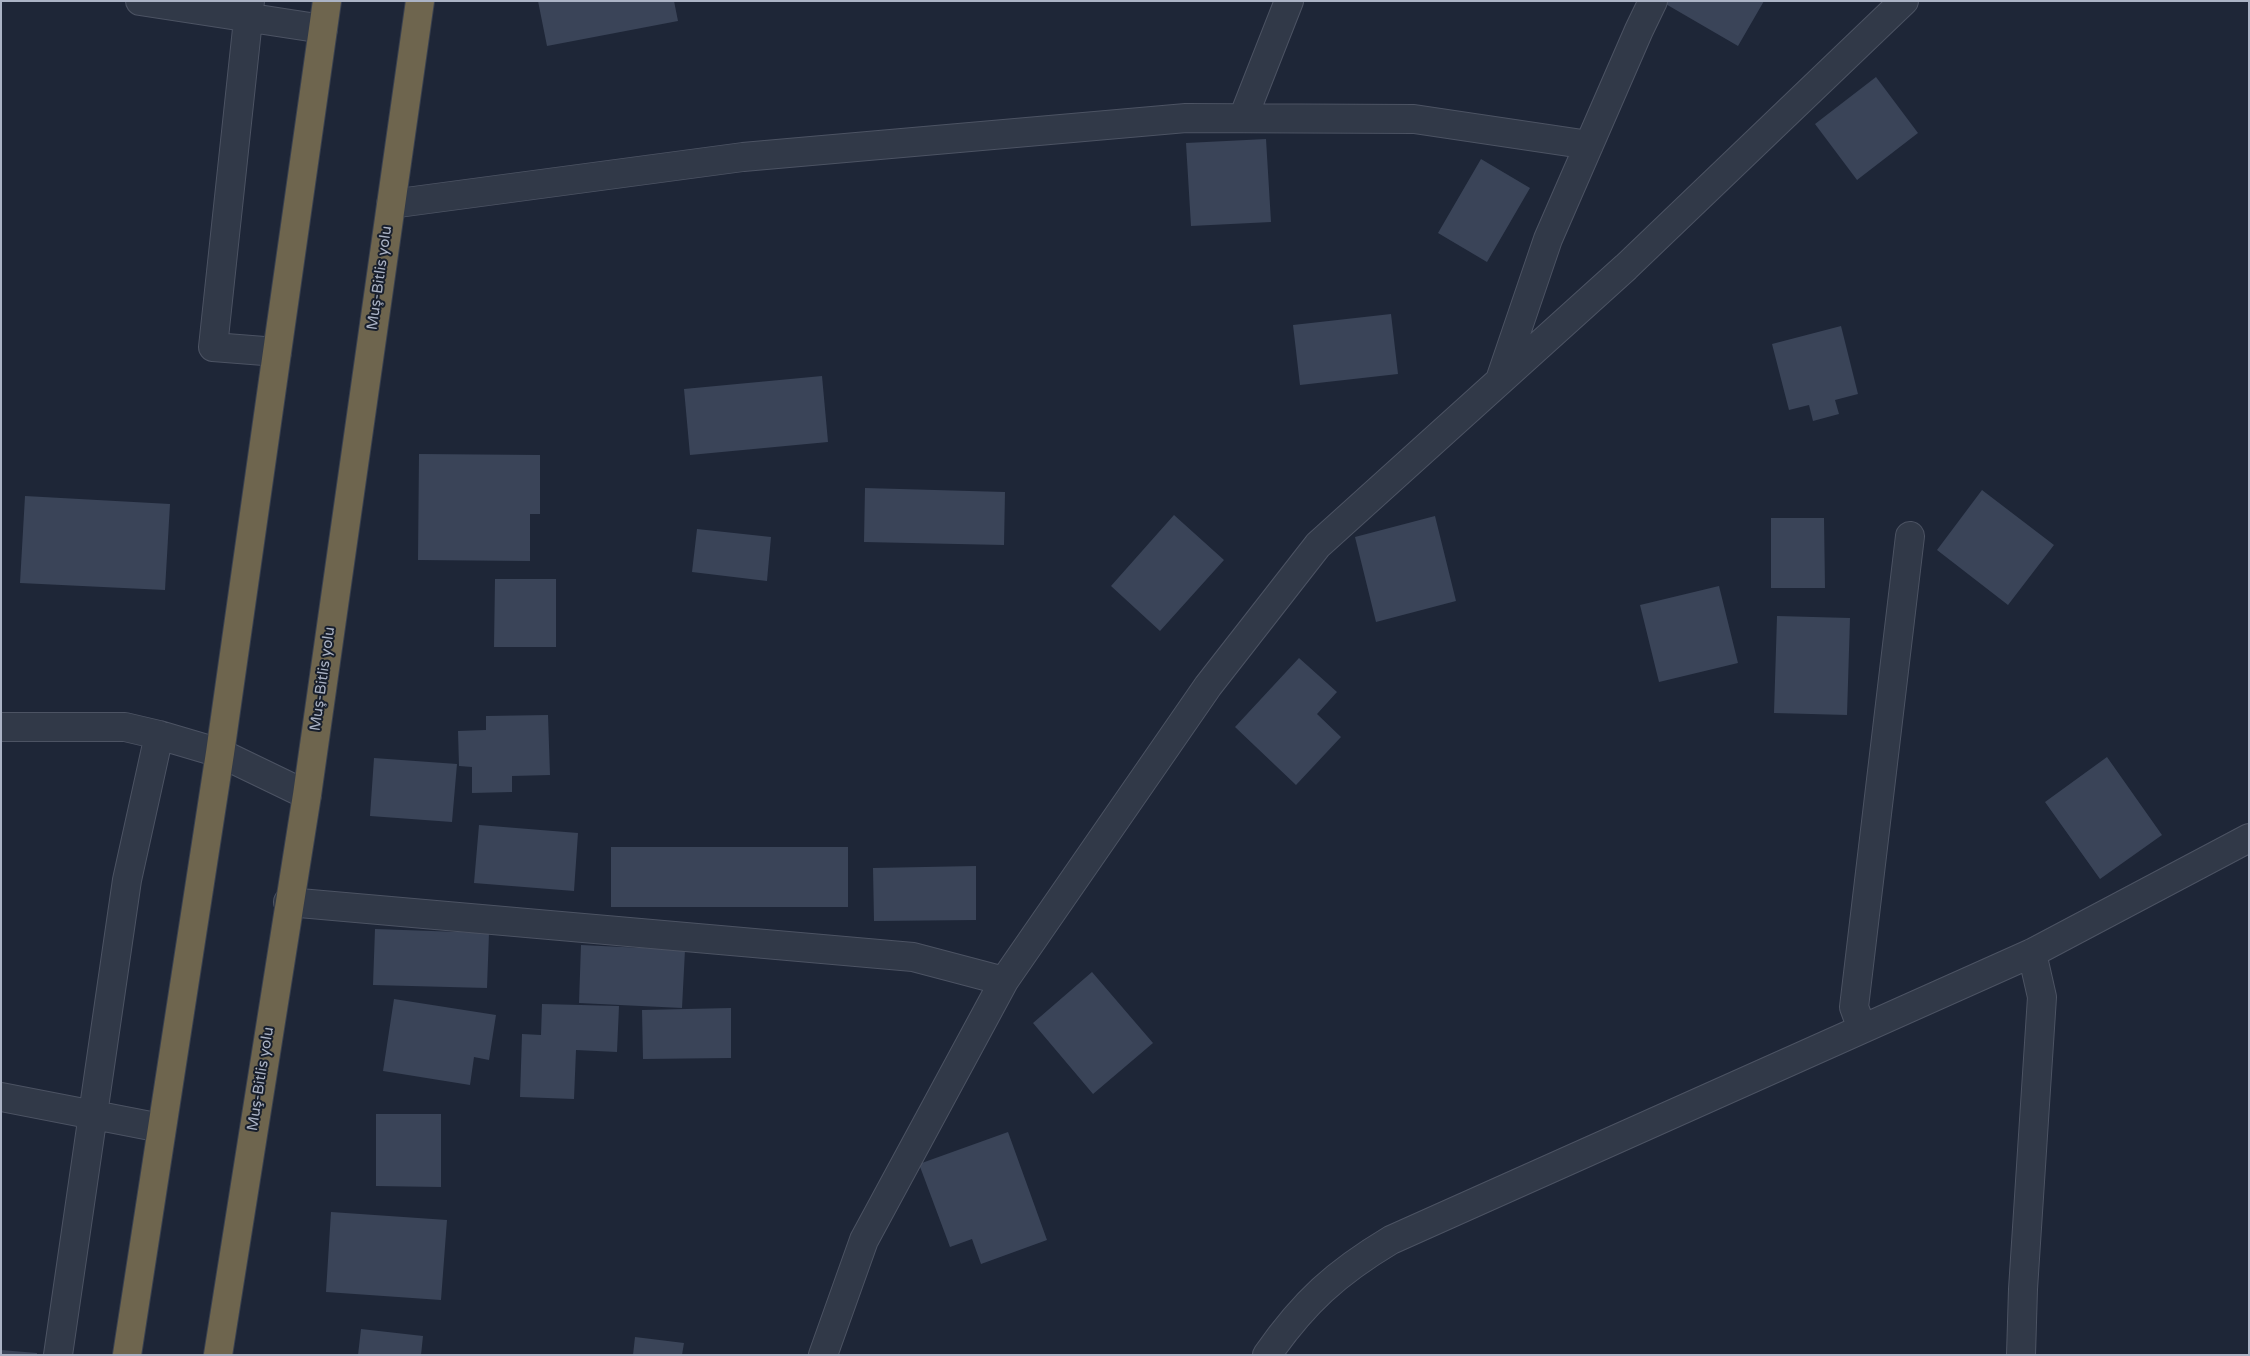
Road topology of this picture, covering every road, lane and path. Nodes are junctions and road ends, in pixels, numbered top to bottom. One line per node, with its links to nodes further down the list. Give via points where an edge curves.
1 (140, 1): 7 (street)
2 (327, 1): 8 (highway)
3 (420, 1): 11 (highway, Muş-Bitlis yolu)
4 (1289, 1): 9 (street)
5 (1653, 1): 10 (street)
6 (1904, 1): 13 (street, via 1626,267)
7 (249, 9): 8 (street); 12 (street, via 213,347)
8 (323, 29): 12 (highway)
9 (1243, 118): 10 (street, via 1414,119); 11 (street, via 1186,118 743,157)
10 (1589, 145): 13 (street, via 1548,239)
11 (390, 204): 18 (highway, Muş-Bitlis yolu)
12 (277, 352): 17 (highway)
13 (1500, 380): 22 (street, via 1318,545 1208,686)
14 (1910, 536): 23 (street, via 1854,1007)
15 (1, 727): 16 (street, via 125,727)
16 (159, 735): 17 (street); 25 (street, via 127,880)
17 (220, 753): 18 (street); 26 (highway)
18 (307, 795): 20 (highway, Muş-Bitlis yolu)
19 (2249, 838): 21 (street)
20 (288, 902): 22 (street, via 913,956); 29 (highway, Muş-Bitlis yolu)
21 (2032, 952): 23 (street); 32 (street, via 2042,996 2022,1289)
22 (1004, 981): 30 (street, via 864,1240)
23 (1862, 1029): 31 (street, via 1392,1240 1343,1271 1316,1295 1291,1321)
24 (1, 1097): 25 (street)
25 (92, 1115): 26 (street); 27 (street)
26 (161, 1128): 28 (highway)
27 (58, 1355)
28 (127, 1355)
29 (218, 1355)
30 (823, 1355)
31 (1267, 1355)
32 (2021, 1355)

